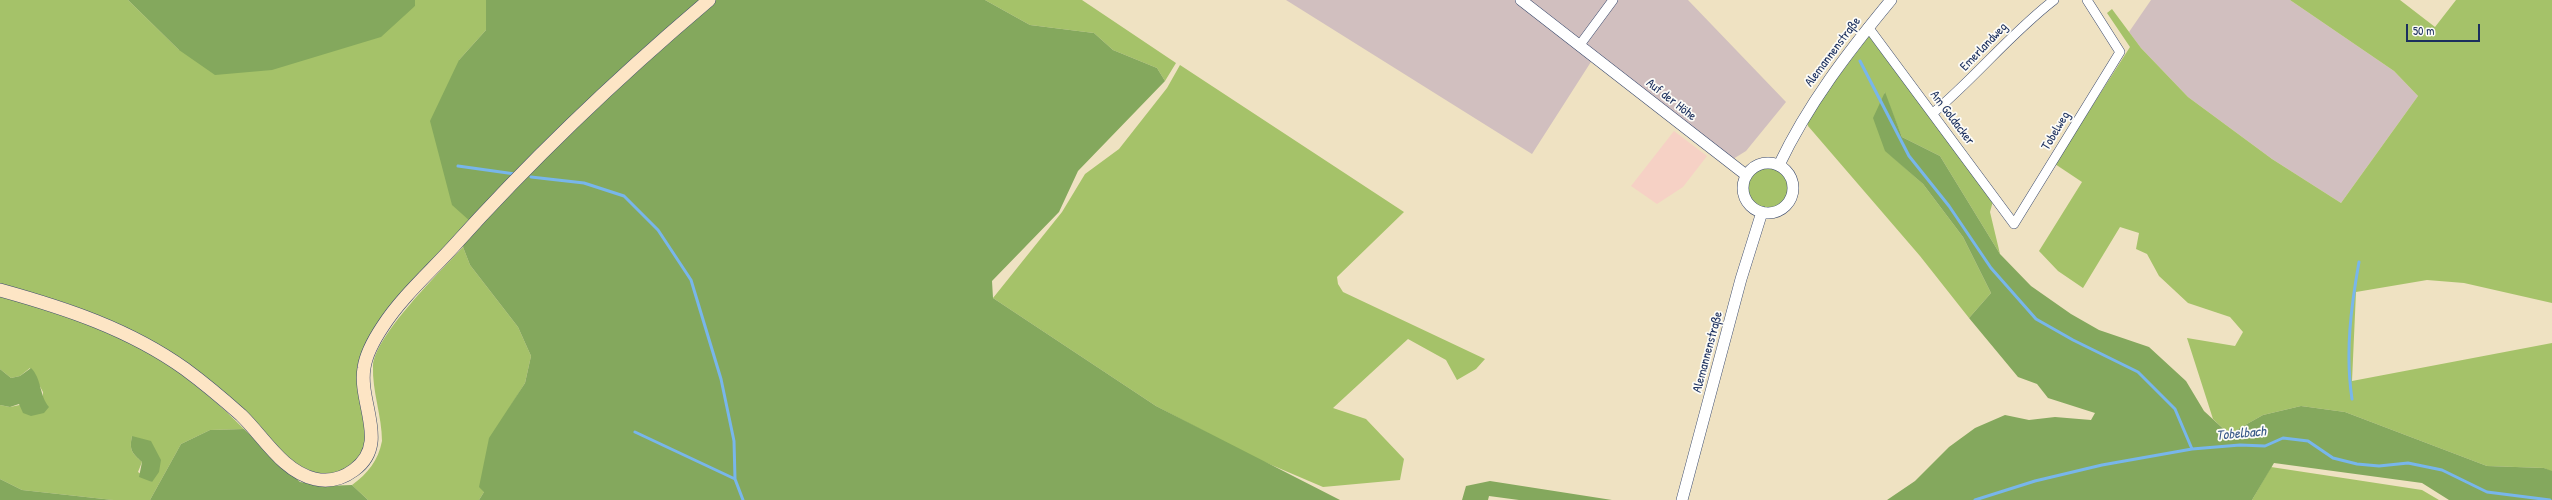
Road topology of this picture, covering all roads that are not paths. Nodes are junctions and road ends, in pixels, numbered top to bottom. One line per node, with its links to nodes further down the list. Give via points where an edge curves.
1 (709, 0): 14 (main road, via 558,137 468,230 384,324 364,368 364,388 372,436 370,449 360,465 335,480 314,478 293,468 242,416 213,391 183,368 124,333 79,313)
2 (1521, 0): 8 (street, Auf der Höhe)
3 (1613, 0): 8 (street)
4 (1891, 0): 7 (street, Alemannenstraße)
5 (2054, 0): 9 (street, Emerlandweg, via 2026,22 1956,94)
6 (2087, 0): 13 (street, Tobelweg, via 2120,52)
7 (1868, 27): 9 (street, Am Goldacker); 10 (street, Alemannenstraße, via 1800,122)
8 (1579, 46): 11 (street, Auf der Höhe)
9 (1933, 113): 13 (street, Am Goldacker)
10 (1780, 165): 11 (street, via 1764,163 1754,167); 12 (street, via 1788,172 1792,181 1792,197 1786,206 1777,211)
11 (1746, 175): 12 (street, via 1743,186 1745,197 1752,207)
12 (1762, 212): 15 (street, Alemannenstraße, via 1741,279)
13 (2014, 224)
14 (0, 290)
15 (1682, 500)

